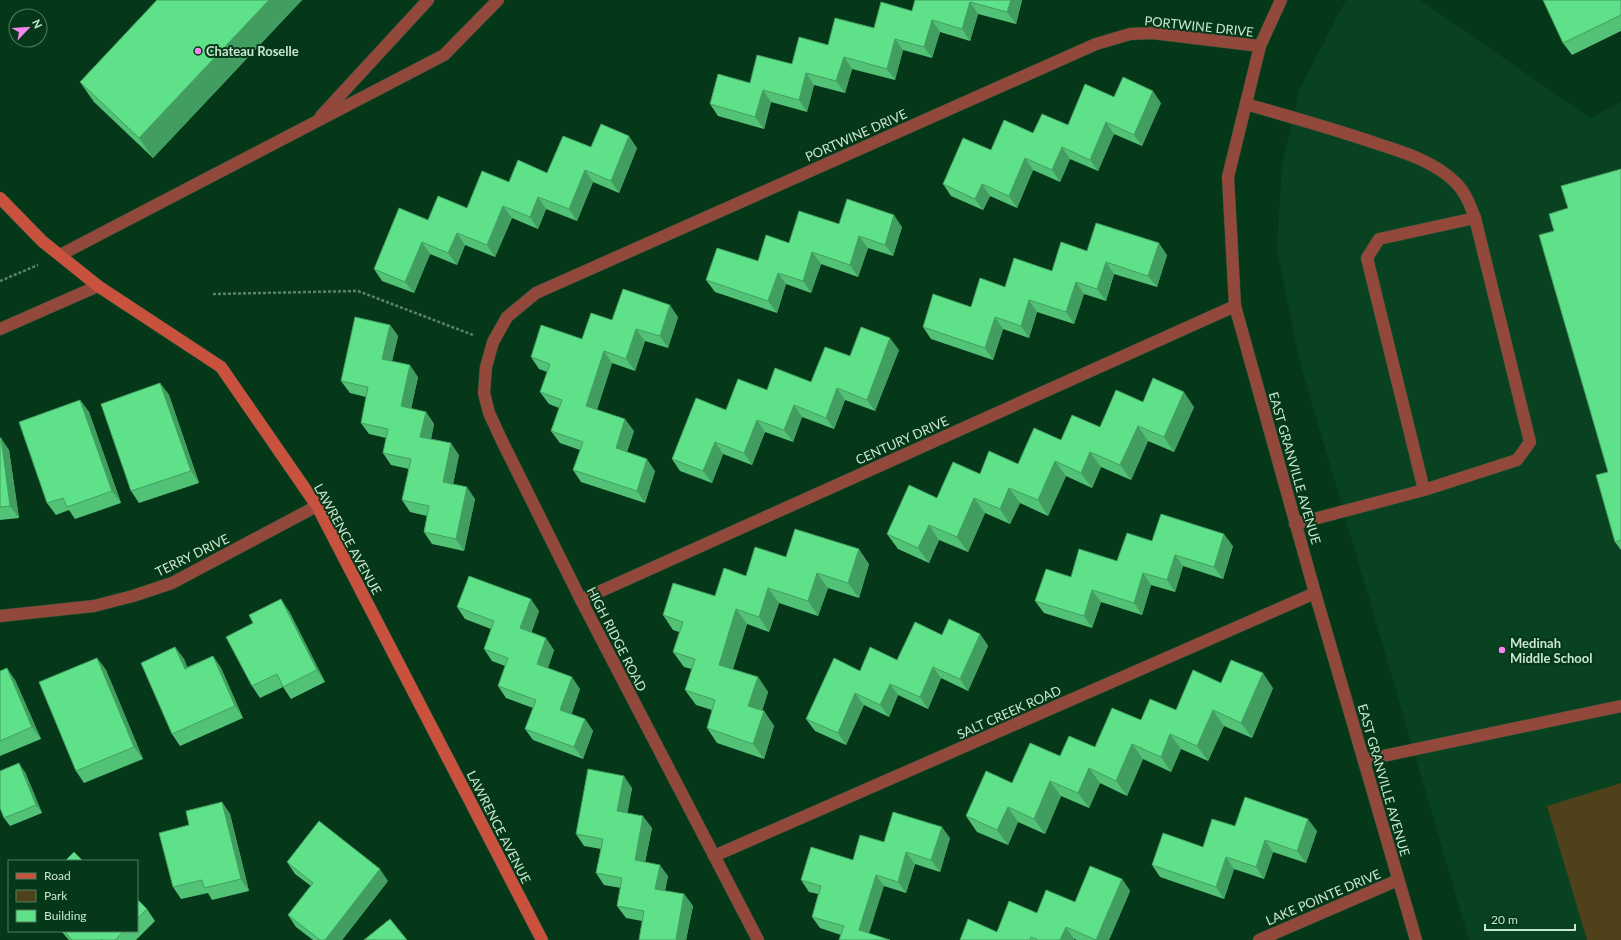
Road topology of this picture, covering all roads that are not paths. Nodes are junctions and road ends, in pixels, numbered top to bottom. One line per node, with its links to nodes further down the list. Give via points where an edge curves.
1 (428, 0): 6 (street)
2 (498, 0): 6 (street, via 444,55)
3 (1282, 0): 4 (street, EAST GRANVILLE AVENUE)
4 (1260, 46): 5 (street, EAST GRANVILLE AVENUE); 13 (street, PORTWINE DRIVE, via 1152,33 1130,34 1096,44 536,293 507,317)
5 (1246, 104): 8 (street, via 1342,131 1420,158 1442,170 1457,184 1468,199); 11 (street, EAST GRANVILLE AVENUE, via 1228,177)
6 (314, 122): 9 (street)
7 (0, 198): 9 (street, LAWRENCE AVENUE, via 42,241)
8 (1475, 218): 14 (street, via 1530,442 1517,460); 14 (street, via 1379,238 1367,258)
9 (60, 255): 10 (street, LAWRENCE AVENUE)
10 (98, 286): 12 (street); 15 (street, LAWRENCE AVENUE, via 221,367)
11 (1235, 306): 16 (street, EAST GRANVILLE AVENUE); 18 (street, CENTURY DRIVE)
12 (0, 329)
13 (493, 342): 18 (street, HIGH RIDGE ROAD, via 486,367 484,393 489,413)
14 (1424, 490): 16 (street)
15 (317, 506): 19 (street, TERRY DRIVE, via 172,583 94,606); 24 (street, LAWRENCE AVENUE)
16 (1296, 524): 17 (street, EAST GRANVILLE AVENUE)
17 (1315, 593): 21 (street, EAST GRANVILLE AVENUE); 22 (street, SALT CREEK ROAD)
18 (581, 600): 22 (street, HIGH RIDGE ROAD)
19 (0, 616)
20 (1621, 706): 21 (street)
21 (1364, 760): 23 (street, EAST GRANVILLE AVENUE)
22 (714, 856): 25 (street, HIGH RIDGE ROAD)
23 (1398, 880): 26 (street, LAKE POINTE DRIVE); 27 (street, EAST GRANVILLE AVENUE)
24 (542, 940)
25 (758, 940)
26 (1259, 940)
27 (1416, 940)

